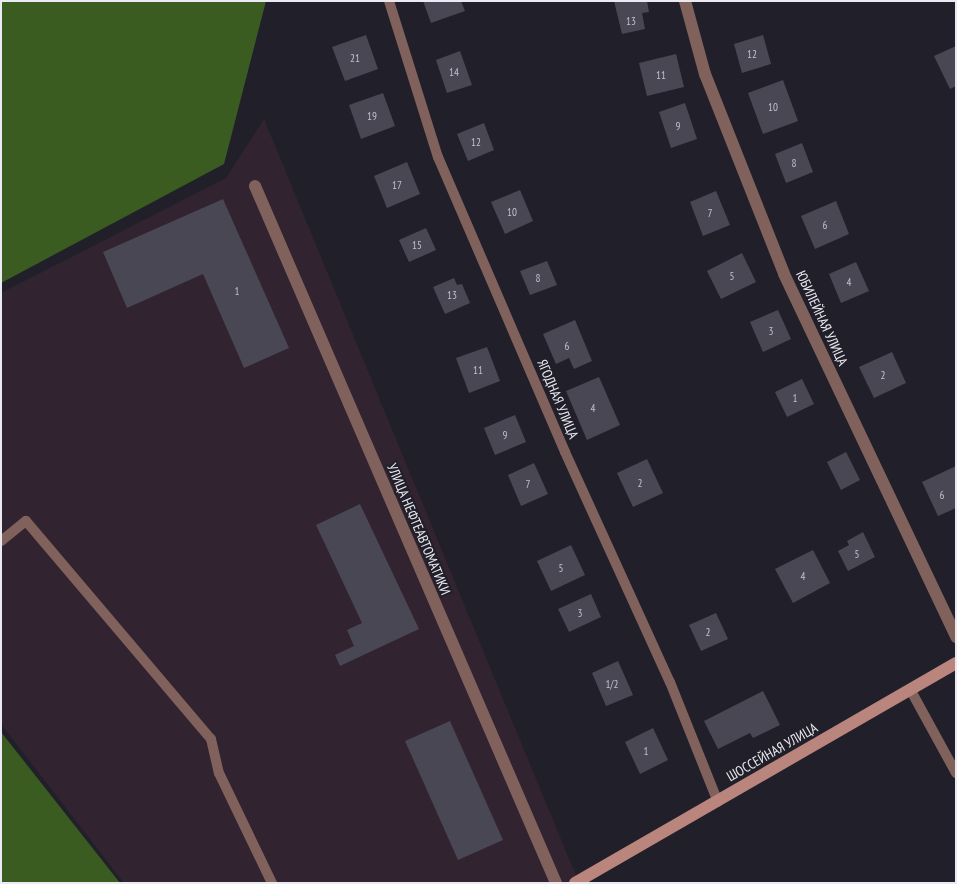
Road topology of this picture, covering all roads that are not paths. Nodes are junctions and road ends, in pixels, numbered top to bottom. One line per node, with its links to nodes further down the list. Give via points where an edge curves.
1 (389, 1): 9 (lane, ЯГОДНАЯ УЛИЦА, via 438,157 565,452 670,682)
2 (685, 1): 5 (street, ЮБИЛЕЙНАЯ УЛИЦА, via 705,74 784,274)
3 (255, 186): 11 (street, УЛИЦА НЕФТЕАВТОМАТИКИ)
4 (1, 541): 10 (lane, via 26,521 211,739 219,773)
5 (956, 637)
6 (956, 663): 7 (street, ШОССЕЙНАЯ УЛИЦА)
7 (910, 689): 8 (lane); 9 (street, ШОССЕЙНАЯ УЛИЦА)
8 (956, 773)
9 (718, 802): 12 (street, ШОССЕЙНАЯ УЛИЦА)
10 (272, 883)
11 (556, 883)
12 (576, 883)

